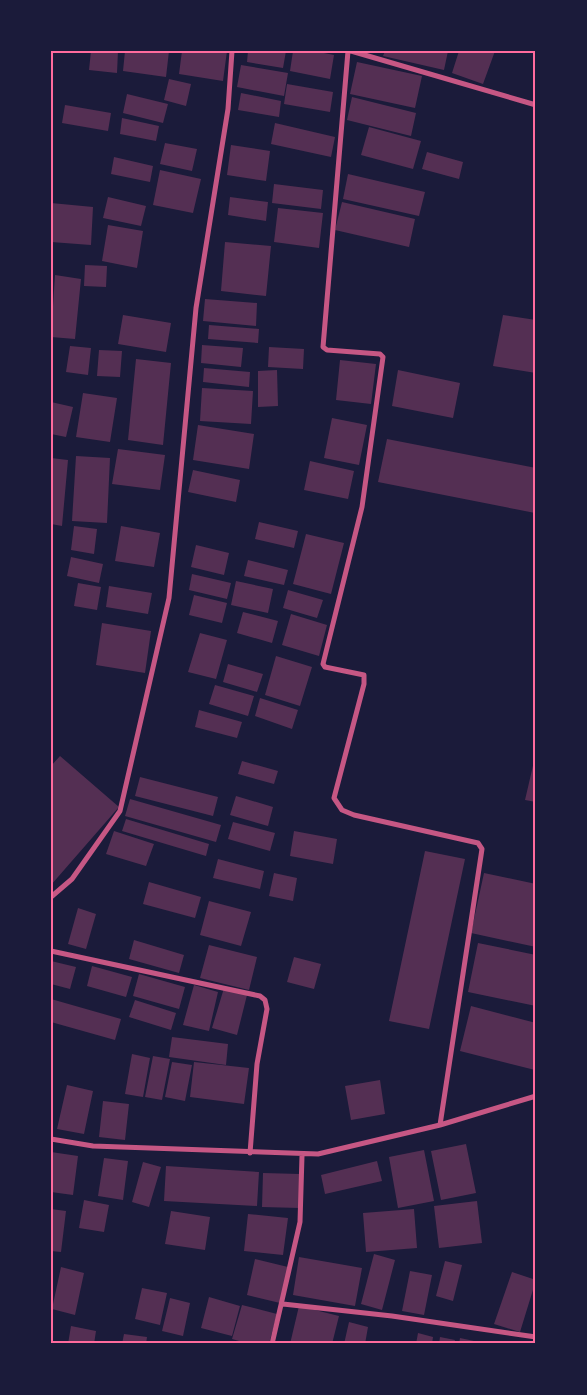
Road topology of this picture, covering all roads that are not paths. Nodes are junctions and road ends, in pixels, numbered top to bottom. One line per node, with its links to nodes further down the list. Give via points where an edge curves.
1 (232, 51): 4 (street, via 228,109 196,308 169,598 120,812 72,880)
2 (350, 51): 3 (street); 7 (street, via 322,347 383,357 362,507 323,664 364,675 334,798 342,810 354,815 478,844 482,849)
3 (536, 105)
4 (51, 897)
5 (51, 950): 9 (street, via 216,984 265,1000 267,1009 257,1064)
6 (536, 1096): 7 (street)
7 (440, 1125): 10 (street)
8 (51, 1139): 9 (street, via 93,1146)
9 (250, 1153): 10 (street)
10 (302, 1156): 11 (street, via 300,1222)
11 (283, 1304): 12 (street); 13 (street)
12 (536, 1337)
13 (272, 1344)

